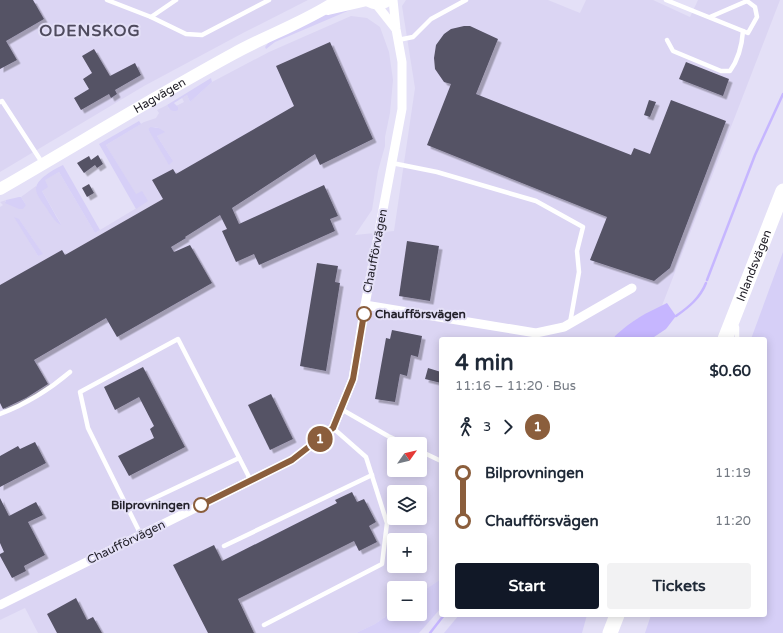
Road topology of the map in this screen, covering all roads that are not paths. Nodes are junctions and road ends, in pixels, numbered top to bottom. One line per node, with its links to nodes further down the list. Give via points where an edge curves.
1 (107, 0): 11 (lane)
2 (176, 0): 11 (lane)
3 (269, 0): 11 (lane, via 202,35 186,34)
4 (338, 0): 10 (street, Hagvägen)
5 (388, 0): 9 (street, Hagvägen)
6 (392, 0): 13 (street, Chaufförvägen)
7 (466, 0): 15 (lane, via 431,19 413,36)
8 (666, 0): 12 (lane)
9 (370, 1): 10 (street, Hagvägen); 13 (street, Chaufförvägen)
10 (323, 10): 19 (street, Hagvägen, via 243,48)
11 (151, 17)
12 (710, 17): 14 (lane); 14 (lane, via 747,1 755,7 757,17 748,32)
13 (396, 29): 15 (street, Chaufförvägen)
14 (743, 31): 16 (lane, via 730,71 721,71 673,51)
15 (398, 40): 18 (street, Chaufförvägen, via 402,70 402,109)
16 (666, 40)
17 (0, 102): 19 (lane, via 2,101)
18 (392, 163): 24 (street, Chaufförvägen); 25 (lane, via 437,172 536,201 583,227 577,251 579,272)
19 (43, 164): 20 (street, Hagvägen)
20 (0, 189)
21 (783, 191): 27 (highway, Inlandsvägen)
22 (783, 212): 26 (highway, Inlandsvägen)
23 (632, 288): 25 (street)
24 (365, 305): 25 (street, via 536,333 564,327); 29 (street, Chaufförvägen, via 353,379)
25 (570, 323)
26 (735, 335)
27 (725, 337)
28 (70, 372): 30 (lane, via 54,386 20,406)
29 (341, 409): 31 (street, Chaufförvägen); 32 (lane)
30 (0, 414)
31 (333, 428): 36 (lane, via 366,458); 37 (street, Chaufförvägen, via 292,460)
32 (390, 437)
33 (427, 454): 35 (lane)
34 (239, 458): 37 (lane); 38 (lane); 38 (lane, via 178,339 80,392 88,428)
35 (439, 460)
36 (372, 475): 40 (lane); 44 (lane, via 387,523 382,564)
37 (250, 481): 39 (street, Chaufförvägen)
38 (129, 510): 39 (lane)
39 (141, 535): 41 (street, Chaufförvägen)
40 (224, 546)
41 (0, 605)
42 (616, 617): 45 (highway)
43 (624, 617): 46 (highway)
44 (264, 626)
45 (610, 633)
46 (618, 633)

